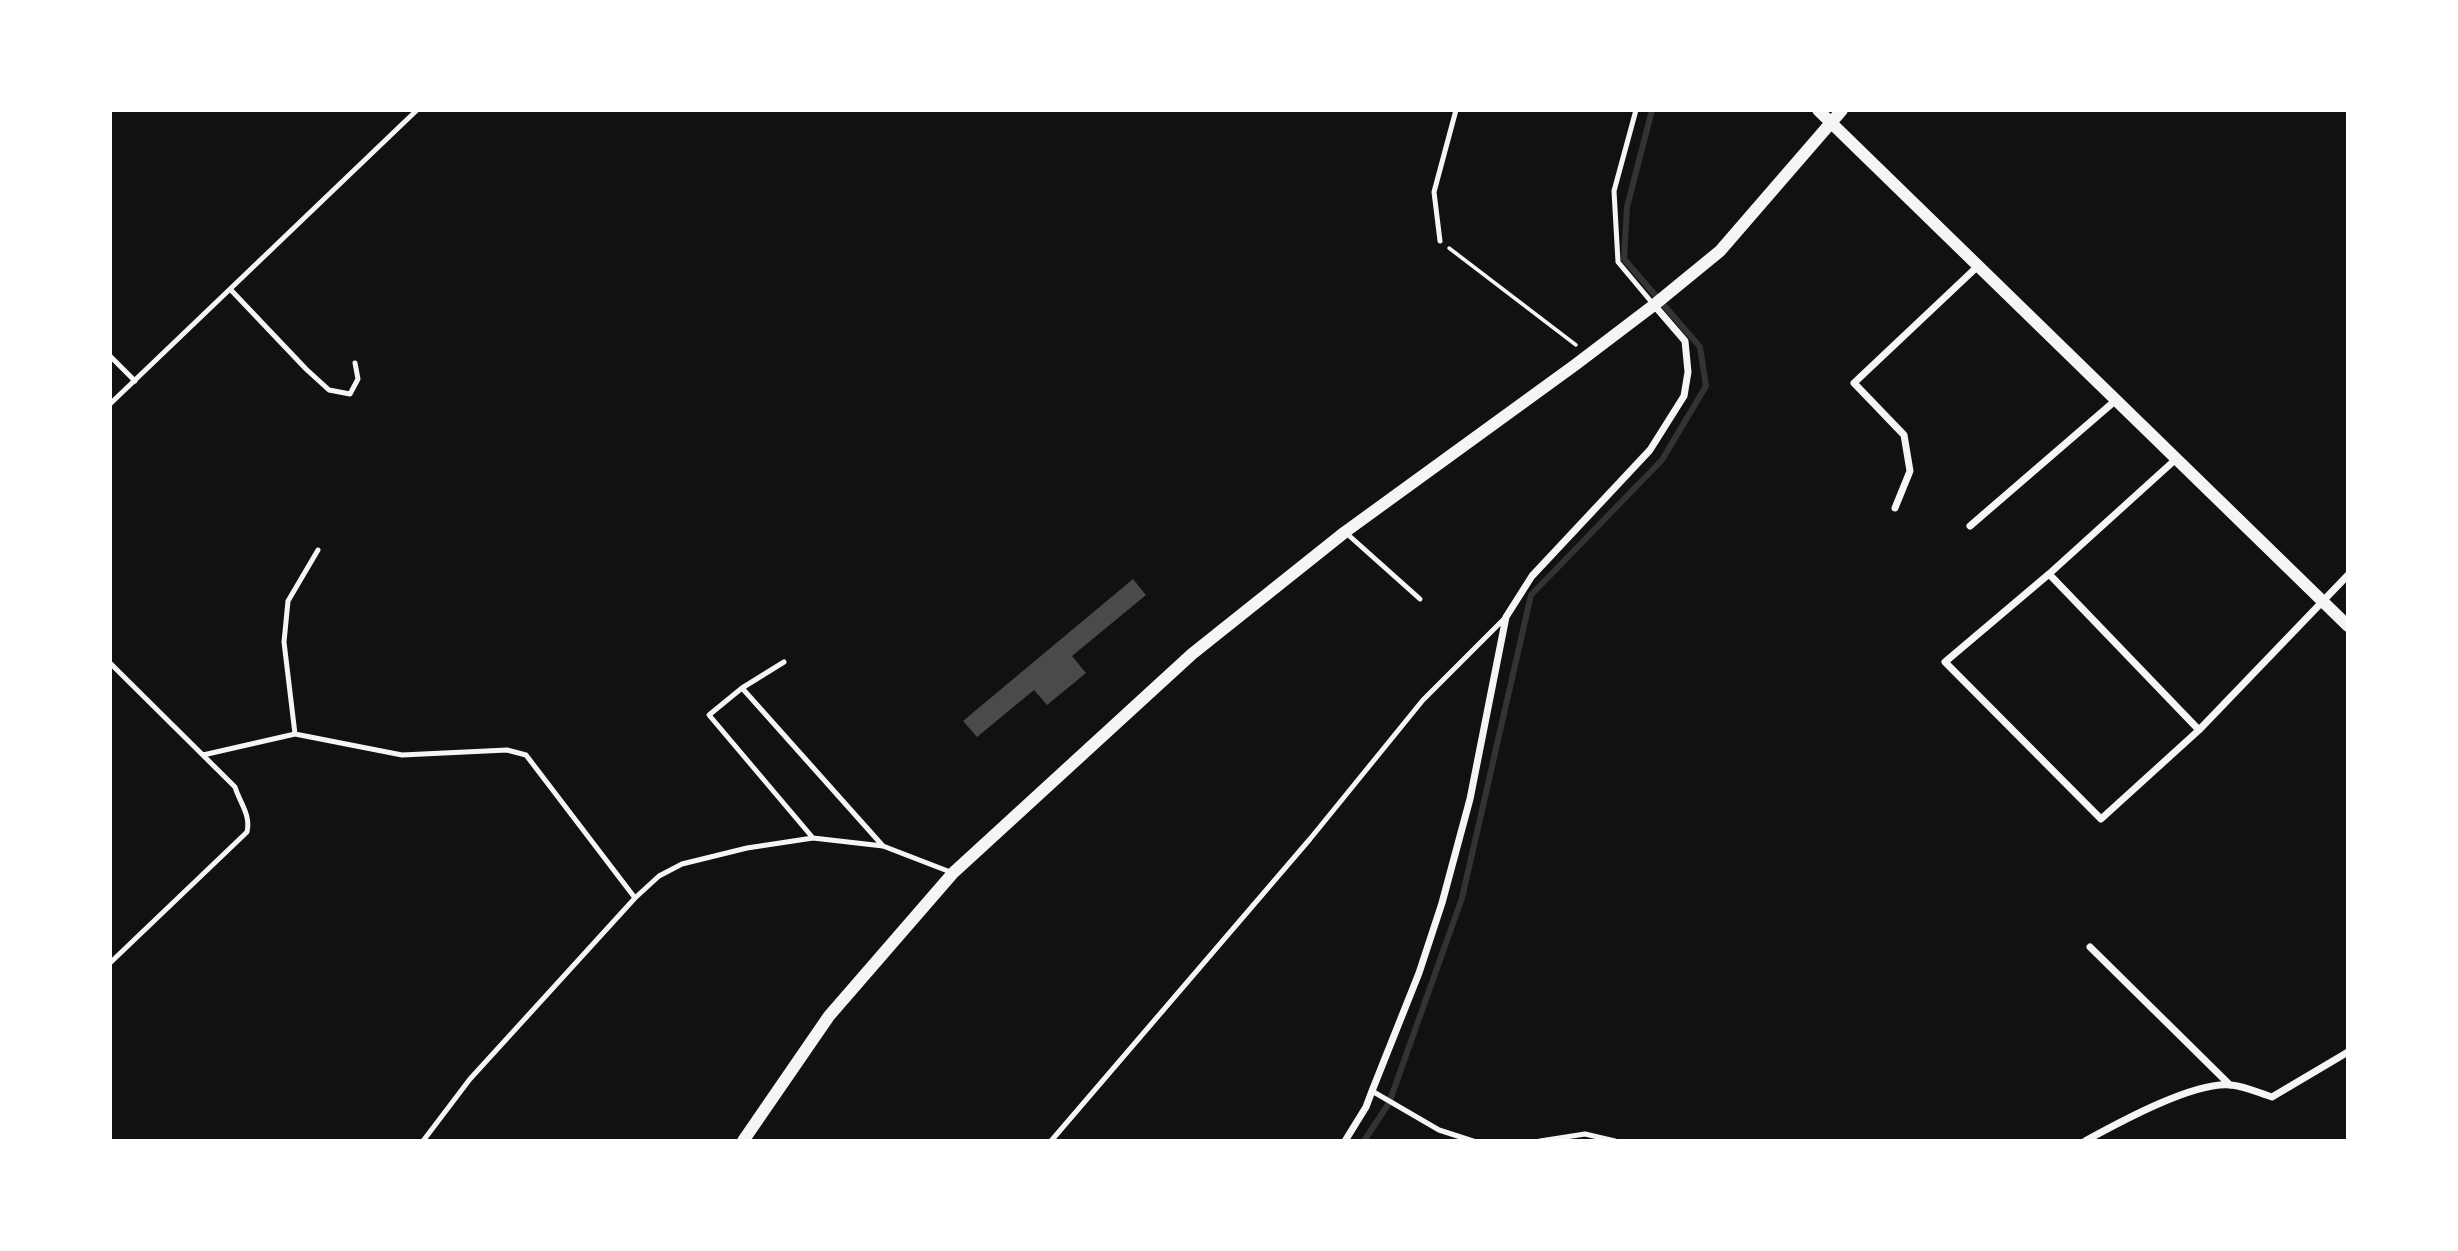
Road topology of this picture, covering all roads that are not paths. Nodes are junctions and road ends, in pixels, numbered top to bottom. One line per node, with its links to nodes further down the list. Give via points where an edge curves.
1 (417, 110): 9 (lane)
2 (1456, 110): 7 (lane, via 1434,192)
3 (1636, 110): 10 (lane, via 1614,191 1618,262)
4 (1818, 110): 6 (street)
5 (1842, 110): 6 (street)
6 (1830, 122): 8 (street); 10 (street, via 1720,251)
7 (1440, 241)
8 (1978, 266): 14 (street); 17 (street, via 1854,383 1904,435 1910,471)
9 (230, 289): 12 (lane, via 329,390 350,394 358,379); 13 (lane)
10 (1655, 305): 19 (street); 25 (street, via 1685,341 1688,372 1684,396 1650,450 1532,576)
11 (110, 356): 13 (lane)
12 (355, 363)
13 (135, 381): 15 (lane)
14 (2116, 400): 16 (street); 18 (street)
15 (110, 404)
16 (2176, 459): 21 (street); 24 (street)
17 (1895, 508)
18 (1970, 526)
19 (1345, 532): 23 (lane); 35 (street, via 1192,653)
20 (318, 550): 31 (lane, via 288,601 284,642)
21 (2049, 574): 30 (street); 30 (street, via 1945,662 2101,819)
22 (2348, 575): 24 (street)
23 (1420, 599)
24 (2323, 601): 26 (street); 30 (street)
25 (1506, 617): 41 (street, via 1470,799 1442,903); 44 (lane, via 1423,700)
26 (2348, 626)
27 (784, 662): 29 (lane)
28 (110, 663): 32 (lane)
29 (742, 688): 33 (lane, via 709,715); 34 (lane)
30 (2199, 730)
31 (295, 734): 32 (lane); 36 (lane, via 402,755 507,750 526,755)
32 (203, 755): 38 (lane, via 235,787 250,823 247,832)
33 (813, 838): 34 (lane); 36 (lane, via 682,864 659,876)
34 (883, 846): 35 (lane)
35 (953, 873): 43 (street, via 828,1016)
36 (635, 898): 42 (lane, via 470,1079)
37 (2090, 947): 40 (street)
38 (110, 963)
39 (2348, 1052): 40 (street, via 2272,1097)
40 (2230, 1085): 49 (street, via 2196,1089)
41 (1372, 1091): 45 (street); 46 (lane, via 1438,1130)
42 (423, 1141)
43 (743, 1141)
44 (1051, 1141)
45 (1345, 1141)
46 (1473, 1141)
47 (1540, 1141): 48 (lane, via 1585,1133)
48 (1615, 1141)
49 (2085, 1141)

